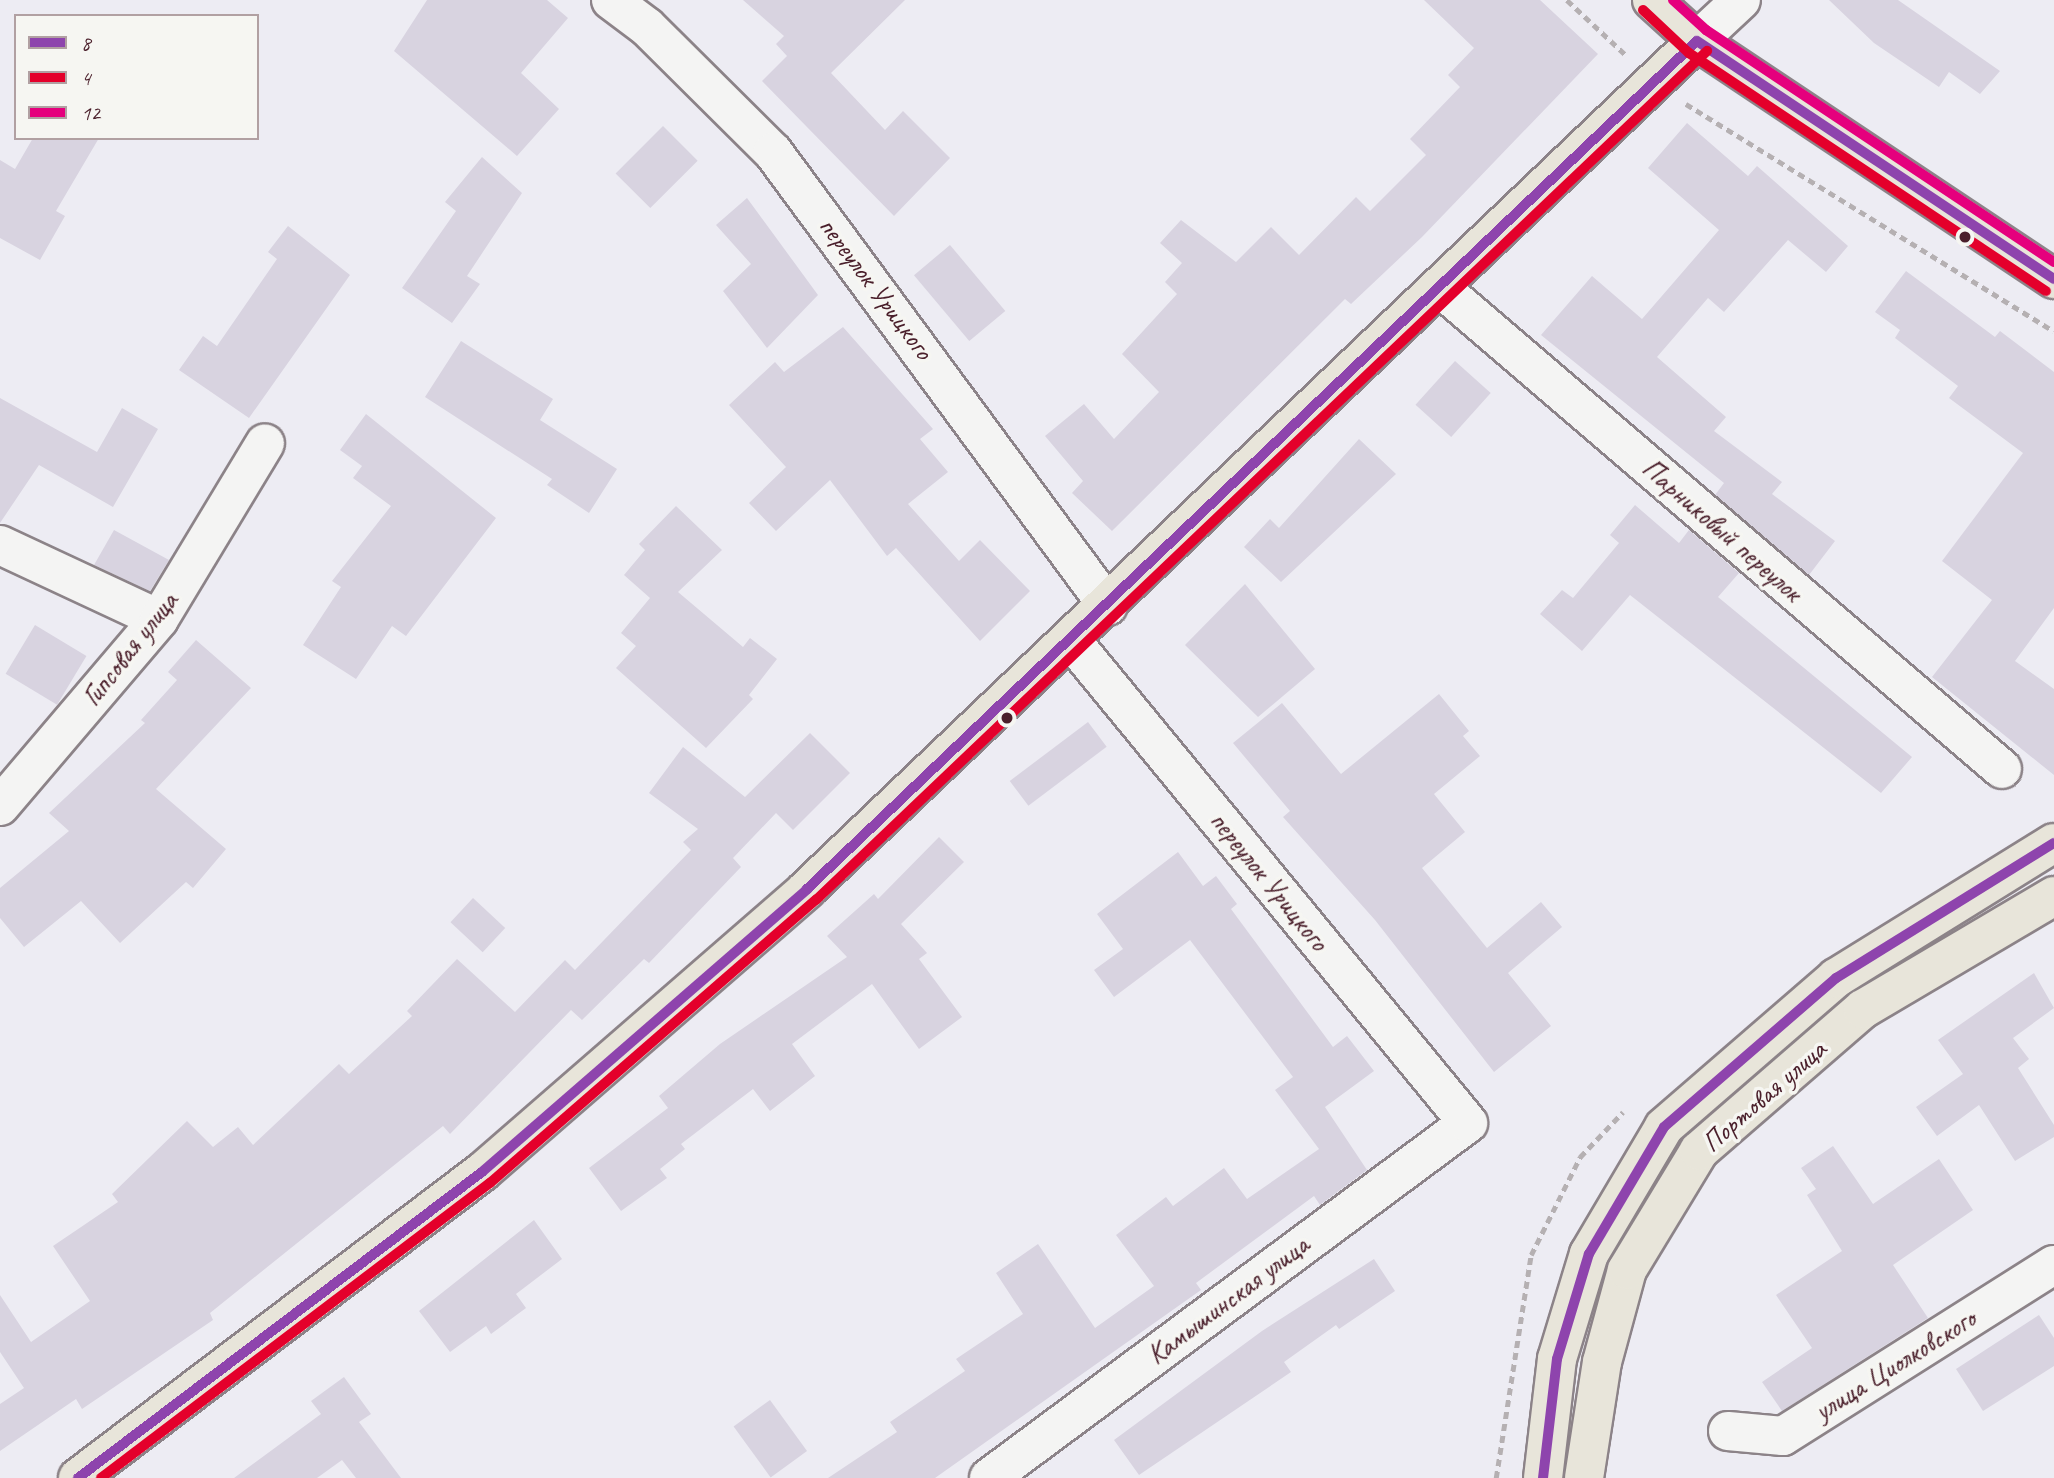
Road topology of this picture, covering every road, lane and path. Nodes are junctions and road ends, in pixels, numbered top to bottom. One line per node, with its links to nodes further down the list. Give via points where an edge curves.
1 (611, 0): 12 (street, переулок Урицкого, via 647,27 773,152)
2 (1567, 0): 6 (path)
3 (1653, 0): 5 (main road)
4 (1741, 0): 5 (street)
5 (1697, 41): 6 (main road); 7 (main road)
6 (1656, 80): 8 (main road); 9 (path, via 1676,99)
7 (2054, 279)
8 (1443, 290): 12 (main road); 15 (street, Парниковый переулок)
9 (2054, 331)
10 (265, 443): 13 (street, Гипсовая улица)
11 (0, 545): 13 (street)
12 (1108, 606): 14 (main road)
13 (159, 619): 16 (street, Гипсовая улица)
14 (1071, 640): 19 (street, переулок Урицкого); 22 (main road, via 807,889 482,1172)
15 (2002, 769)
16 (0, 806)
17 (2054, 843): 24 (main road, Портовая улица, via 1836,978 1664,1127 1589,1254 1557,1359)
18 (2054, 896): 25 (main road, Портовая улица, via 1863,1009 1699,1151 1627,1270 1602,1362)
19 (1468, 1123): 23 (street, Камышинская улица)
20 (2054, 1265): 21 (street, улица Циолковского, via 1783,1436)
21 (1728, 1432)
22 (78, 1478)
23 (989, 1478)
24 (1543, 1478)
25 (1584, 1478)

